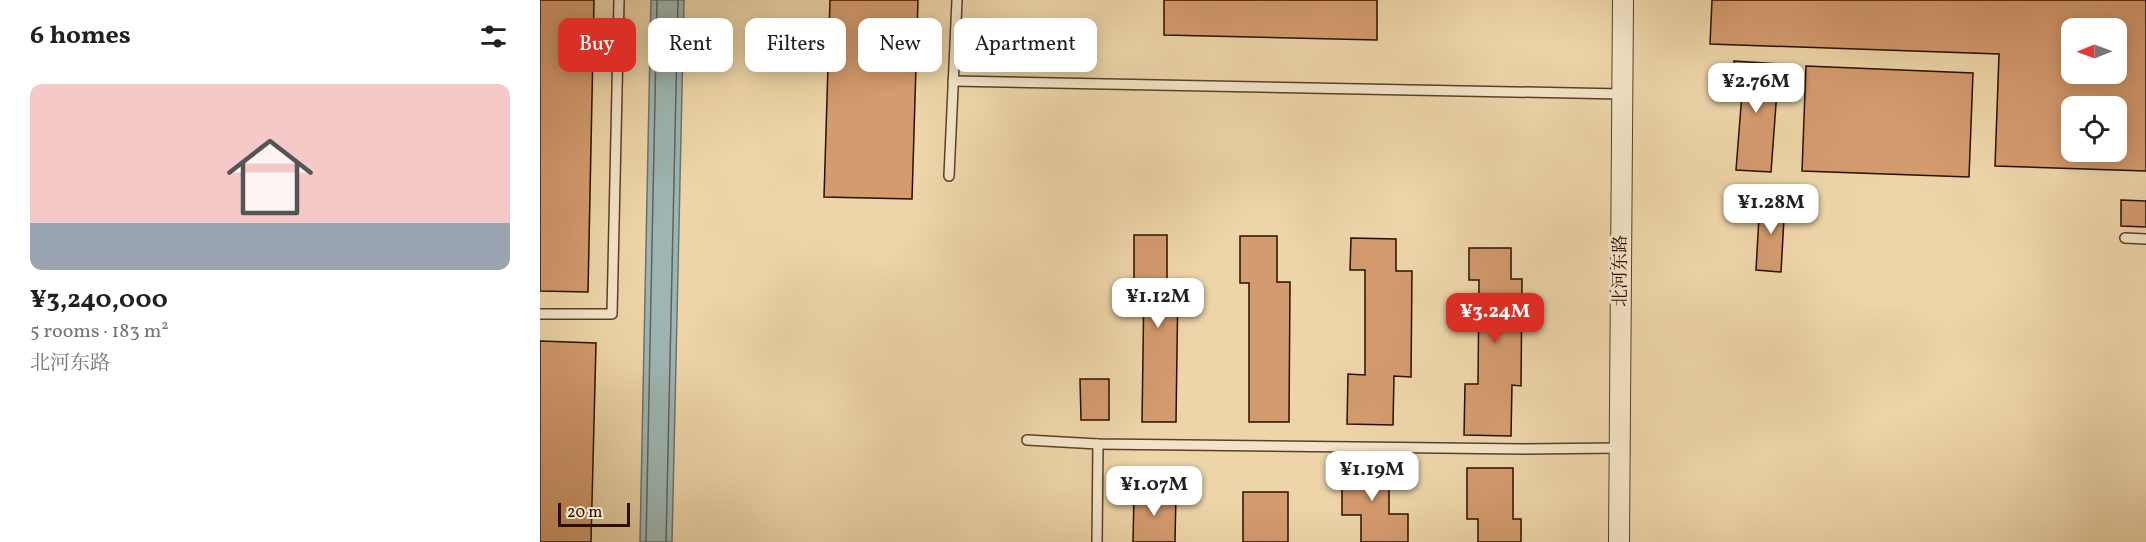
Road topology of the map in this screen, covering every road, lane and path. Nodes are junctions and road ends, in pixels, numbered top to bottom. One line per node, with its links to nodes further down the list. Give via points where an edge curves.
1 (619, 0): 9 (lane, via 612,314)
2 (957, 0): 4 (lane)
3 (1623, 0): 5 (street, 北河东路)
4 (953, 81): 5 (lane); 6 (lane)
5 (1622, 94): 12 (street, 北河东路)
6 (949, 176)
7 (2125, 238): 8 (lane)
8 (2146, 239)
9 (540, 314)
10 (1026, 440): 11 (lane)
11 (1098, 444): 12 (lane); 13 (lane)
12 (1619, 448): 14 (street, 北河东路)
13 (1097, 542)
14 (1619, 542)

